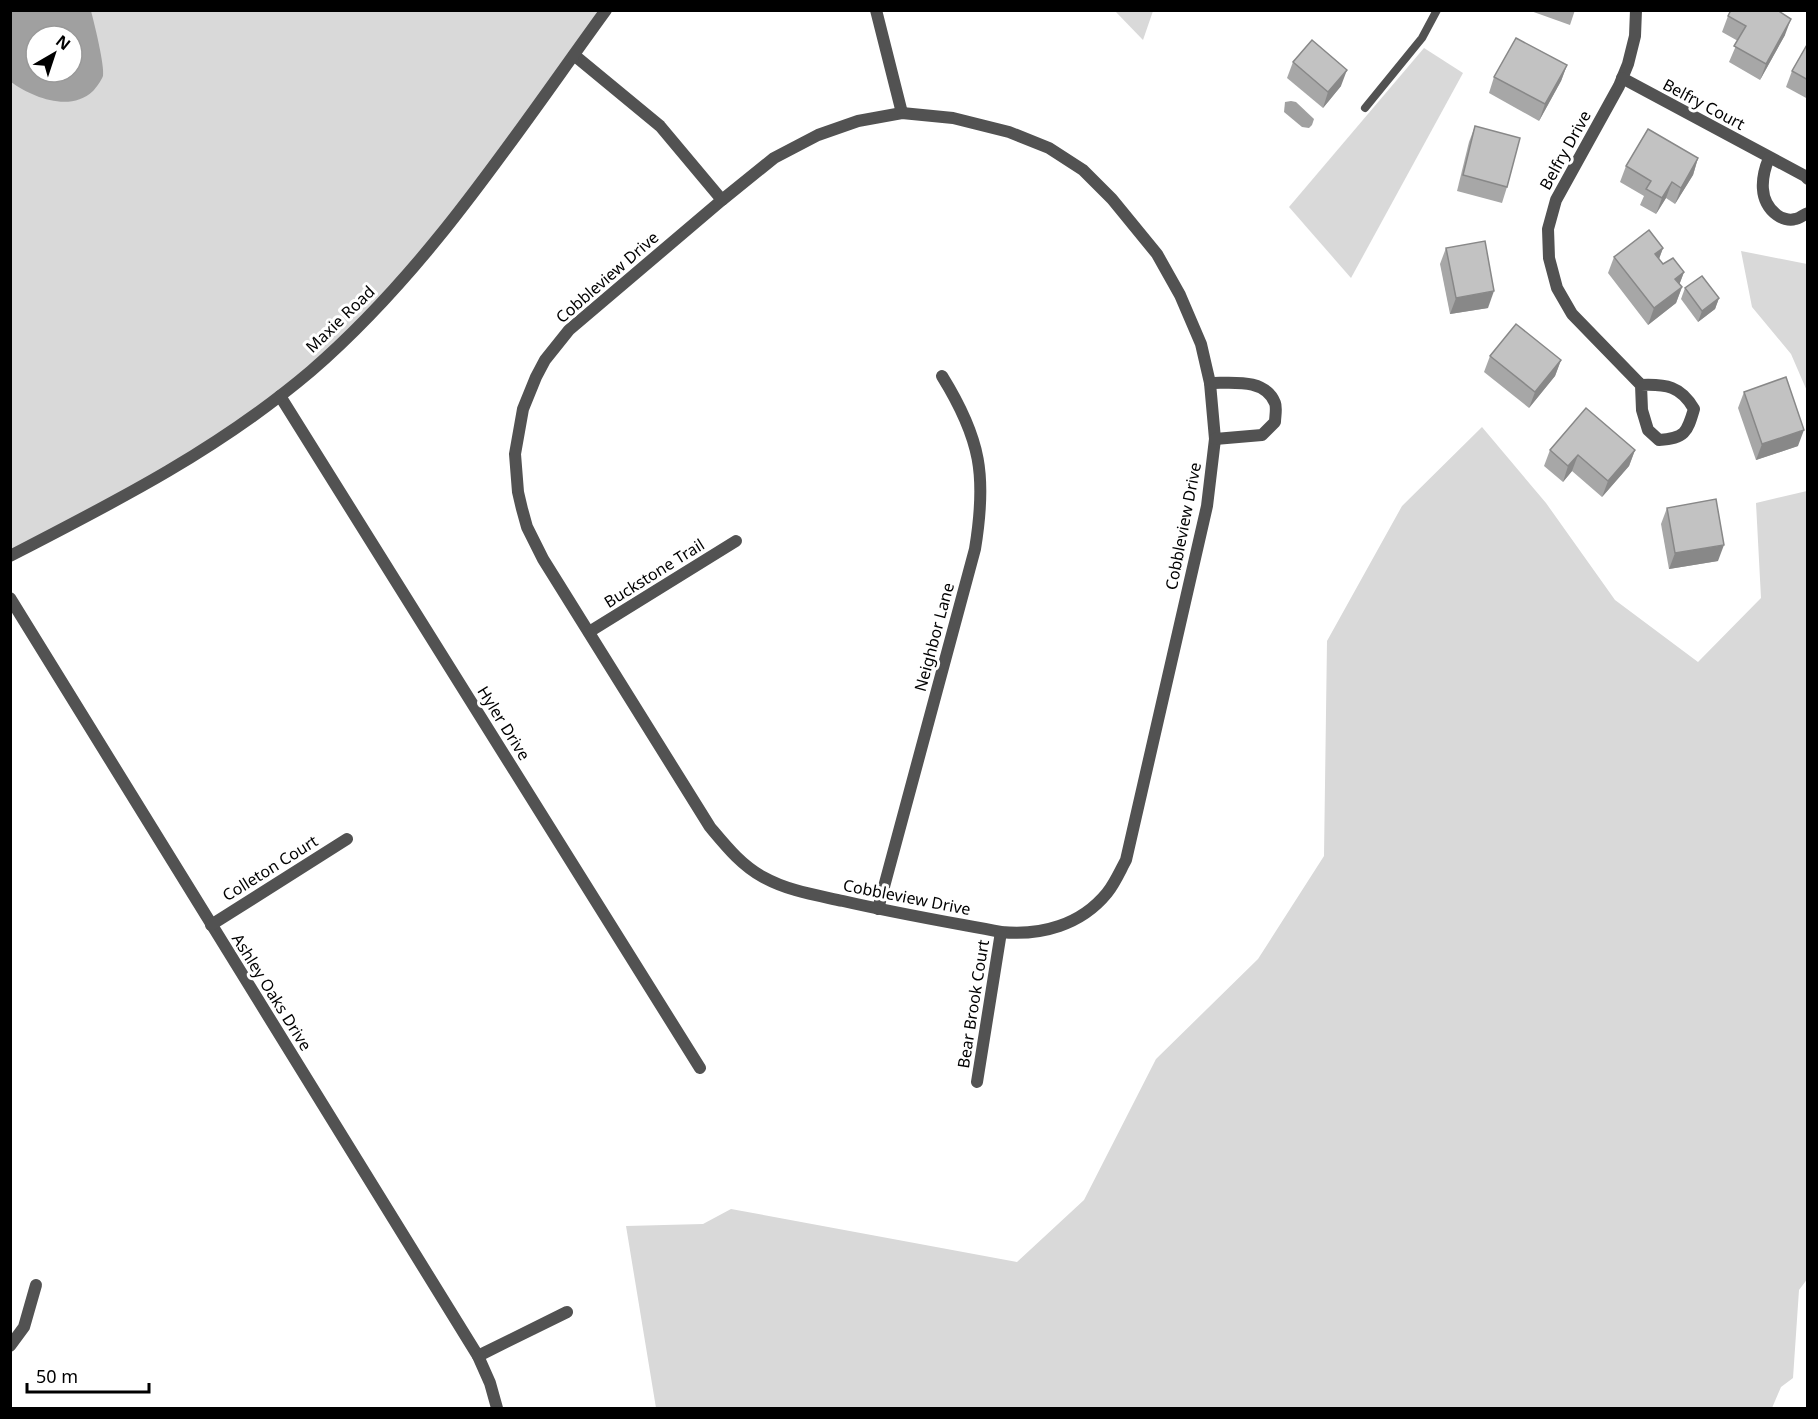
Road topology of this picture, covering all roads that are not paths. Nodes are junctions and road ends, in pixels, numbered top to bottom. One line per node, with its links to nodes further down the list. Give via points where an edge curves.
1 (606, 10): 5 (street, Maxie Road)
2 (876, 10): 8 (street)
3 (1437, 10): 7 (lane, via 1422,38)
4 (1636, 10): 6 (street, Belfry Drive, via 1635,36)
5 (574, 55): 11 (street, via 660,126); 16 (street, Maxie Road, via 465,204 418,261 344,340)
6 (1622, 78): 9 (street, Belfry Court); 15 (street, Belfry Drive, via 1556,200 1548,229 1549,258 1557,288 1572,314)
7 (1365, 108)
8 (902, 113): 11 (street, Cobbleview Drive, via 858,121 818,135 774,158); 14 (street, Cobbleview Drive, via 953,118 1009,132 1049,148 1083,170 1157,254 1201,344)
9 (1769, 158): 10 (street, Belfry Court); 12 (street, via 1762,184 1771,211 1795,220)
10 (1808, 179)
11 (722, 200): 21 (street, Cobbleview Drive, via 569,330 545,360 523,410 515,454 518,492 527,527)
12 (1808, 213)
13 (942, 376): 23 (street, Neighbor Lane, via 967,420 981,475 981,511 975,549)
14 (1210, 383): 17 (street, Cobbleview Drive); 17 (street, via 1250,384 1265,389 1276,405 1275,422 1262,435)
15 (1641, 385): 15 (street, via 1648,430 1659,440 1676,439 1688,428 1694,409 1687,397 1672,387)
16 (280, 396): 19 (street, Maxie Road, via 222,439 131,494); 26 (street, Hyler Drive)
17 (1215, 439): 25 (street, Cobbleview Drive, via 1207,506 1126,860 1108,892 1077,918 1039,932)
18 (736, 541): 21 (street, Buckstone Trail)
19 (10, 556)
20 (10, 598): 24 (street, Ashley Oaks Drive)
21 (589, 633): 23 (street, Cobbleview Drive, via 710,826 732,853 746,866 781,885)
22 (347, 839): 24 (street, Colleton Court)
23 (878, 909): 25 (street, Cobbleview Drive)
24 (212, 925): 31 (street, Ashley Oaks Drive)
25 (1001, 932): 27 (street, Bear Brook Court)
26 (700, 1068)
27 (977, 1082)
28 (36, 1285): 30 (street, via 24,1327)
29 (567, 1312): 31 (street)
30 (10, 1346)
31 (478, 1356): 32 (street, Ashley Oaks Drive)
32 (497, 1408)

